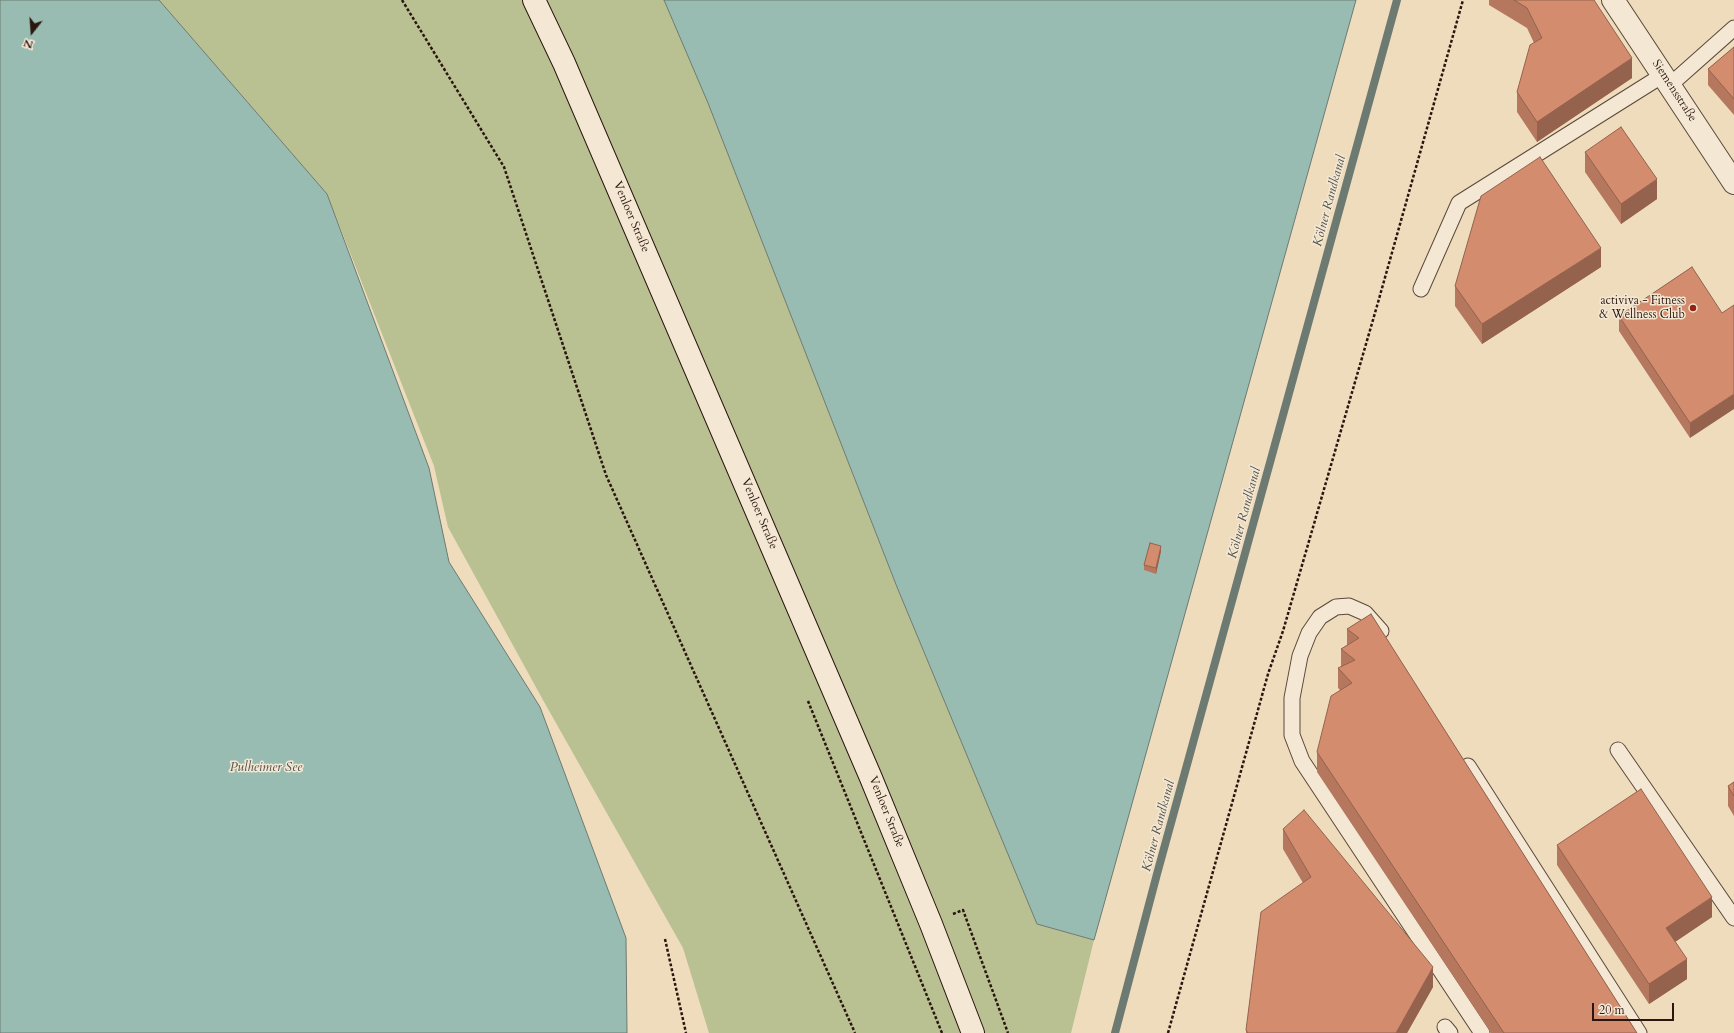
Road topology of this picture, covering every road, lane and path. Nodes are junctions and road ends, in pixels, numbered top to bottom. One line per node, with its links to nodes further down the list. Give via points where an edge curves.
1 (402, 0): 17 (path, via 504,167 606,475)
2 (534, 0): 19 (main road, Venloer Straße, via 564,63 872,778)
3 (1463, 0): 21 (path, via 1290,609 1266,681)
4 (1614, 0): 6 (main road, Siemensstraße)
5 (1734, 28): 6 (lane)
6 (1666, 80): 7 (main road, Siemensstraße); 8 (lane, via 1459,202)
7 (1734, 183)
8 (1421, 290)
9 (1390, 645): 22 (lane, via 1378,625 1365,613 1349,606 1336,607 1320,617 1309,633 1300,656 1292,698 1292,735 1302,760)
10 (1618, 750): 13 (lane)
11 (1459, 752): 23 (lane)
12 (963, 910): 20 (path)
13 (1734, 918)
14 (903, 935): 18 (path)
15 (665, 939): 16 (path)
16 (686, 1033)
17 (855, 1033)
18 (942, 1033)
19 (973, 1033)
20 (1008, 1033)
21 (1168, 1033)
22 (1482, 1033)
23 (1639, 1033)

